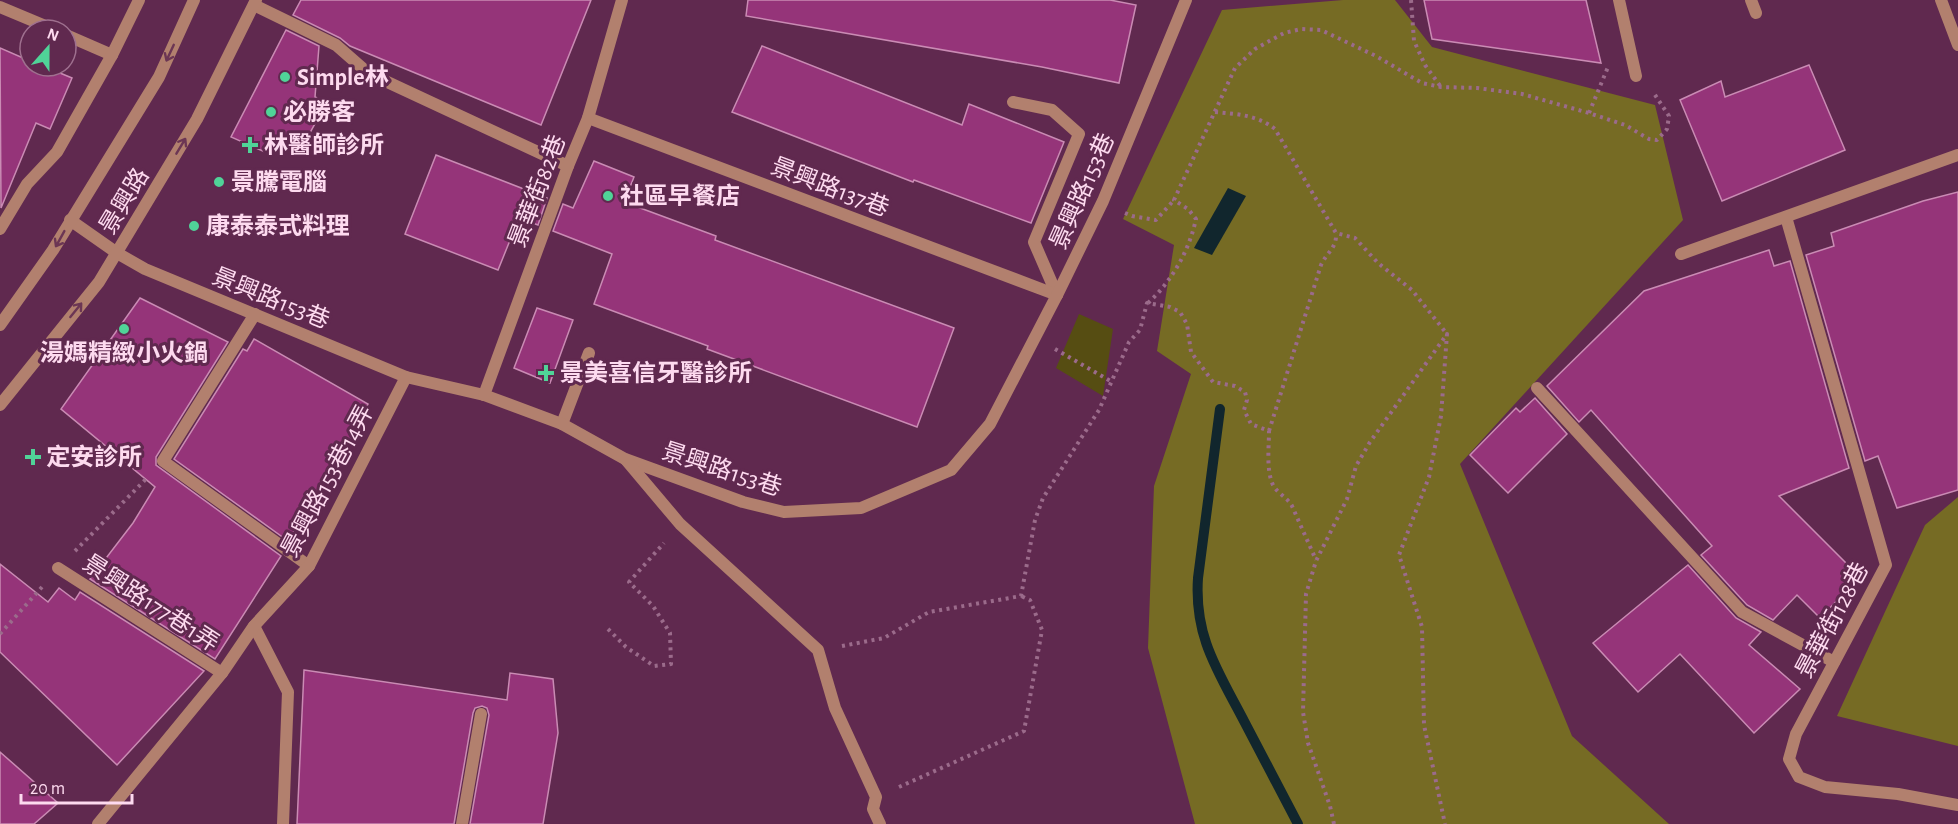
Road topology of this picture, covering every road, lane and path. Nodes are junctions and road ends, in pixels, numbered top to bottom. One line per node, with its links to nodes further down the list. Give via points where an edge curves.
1 (140, 0): 15 (street)
2 (194, 0): 31 (street, 景興路, one-way to 31, via 159,77)
3 (622, 0): 25 (street, 景華街82巷)
4 (1185, 0): 29 (street, 景興路153巷)
5 (1411, 0): 20 (path, via 1414,41)
6 (1619, 0): 17 (street)
7 (1751, 0): 11 (street)
8 (1941, 0): 14 (street)
9 (255, 3): 27 (street, via 336,45 368,74); 34 (street, 景興路, one-way to 9, via 197,119)
10 (0, 7): 12 (street)
11 (1756, 13)
12 (26, 18)
13 (78, 40): 15 (street)
14 (1958, 45)
15 (112, 55): 32 (street, via 57,152 27,184)
16 (1607, 67): 18 (path)
17 (1636, 76)
18 (1603, 77): 19 (path); 24 (path)
19 (1613, 80)
20 (1441, 87): 23 (path, via 1422,83 1321,30 1301,29 1254,49 1235,68); 24 (path, via 1522,94)
21 (1643, 89): 24 (path, via 1653,92 1669,116 1667,129 1657,140)
22 (1013, 102): 36 (street, via 1052,110 1079,134 1034,243)
23 (1215, 112): 28 (path); 33 (path, via 1251,116 1275,129)
24 (1589, 113)
25 (588, 118): 27 (street, 景華街82巷); 36 (street, 景興路137巷)
26 (1958, 155): 30 (street)
27 (568, 166): 46 (street, 景華街82巷)
28 (1174, 200): 29 (path, via 1156,220 1132,216); 37 (path, via 1196,219 1193,232 1180,262 1161,291)
29 (1103, 201): 36 (street, 景興路153巷)
30 (1786, 217): 35 (street); 61 (street, 景華街128巷, via 1886,566)
31 (70, 220): 34 (street, 景興路153巷); 39 (street, 景興路, one-way to 39)
32 (0, 227)
33 (1336, 233): 40 (path, via 1355,238 1412,290); 49 (path, via 1333,248 1321,265)
34 (117, 253): 38 (street, 景興路153巷, via 145,269); 47 (street, 景興路, one-way to 34, via 99,282)
35 (1681, 255)
36 (1057, 295): 41 (street, 景興路153巷)
37 (1147, 303): 44 (path, via 1140,330 1129,342); 49 (path, via 1180,312 1187,324 1191,352 1213,382 1245,392 1248,400 1244,410 1251,424)
38 (255, 314): 43 (street, 景興路153巷); 51 (street)
39 (0, 325)
40 (1447, 334): 53 (path, via 1356,466 1347,499); 71 (path, via 1441,416 1429,477 1400,555 1422,627 1424,725)
41 (1035, 338): 44 (path); 50 (street, 景興路153巷, via 990,424 951,470 861,508 784,512 743,502)
42 (589, 353): 48 (street)
43 (405, 376): 46 (street, 景興路153巷); 54 (street, 景興路153巷14弄)
44 (1112, 382): 56 (path, via 1099,410 1043,498)
45 (1538, 388): 61 (street, via 1742,612)
46 (484, 395): 48 (street, 景興路153巷)
47 (0, 405)
48 (562, 424): 50 (street, 景興路153巷)
49 (1269, 431): 53 (path, via 1272,484 1288,499)
50 (625, 459): 52 (street)
51 (163, 461): 54 (street); 55 (path, 景興路177巷1弄)
52 (680, 524): 58 (path, via 629,582 654,606 670,633 671,664 654,666); 60 (street)
53 (1316, 561): 70 (path, via 1306,594 1303,712 1308,743)
54 (309, 566): 57 (street, 景興路153巷14弄)
55 (58, 568): 59 (path, 景興路177巷1弄); 62 (street, 景興路177巷1弄)
56 (1021, 596): 60 (path, via 929,612 884,638); 64 (path, via 1030,600 1042,630 1024,731)
57 (254, 626): 62 (street, 景興路153巷14弄); 67 (street, via 288,692)
58 (608, 629)
59 (0, 634)
60 (818, 650): 64 (street, via 835,708)
61 (1834, 662): 65 (street, 景華街128巷, via 1796,734 1790,759 1799,777 1825,787 1898,794)
62 (222, 674): 66 (street, 景興路153巷14弄)
63 (481, 714): 68 (street)
64 (876, 797): 69 (street, via 873,810)
65 (1958, 806)
66 (98, 824)
67 (283, 824)
68 (462, 824)
69 (880, 824)
70 (1334, 824)
71 (1445, 824)

